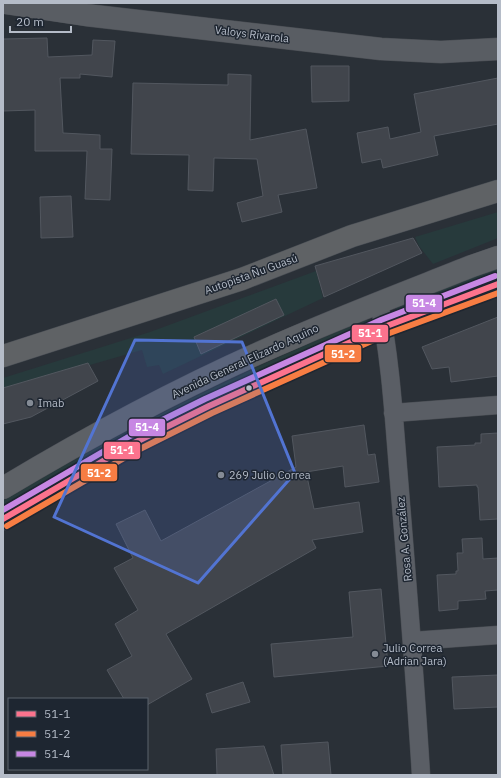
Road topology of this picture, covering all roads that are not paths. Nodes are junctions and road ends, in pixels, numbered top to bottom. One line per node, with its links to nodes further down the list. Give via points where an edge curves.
1 (6, 3): 2 (street, Valoys Rivarola, via 86,15 374,48 441,52)
2 (498, 49)
3 (498, 191): 8 (highway, Autopista Ñu Guasú, via 352,236 242,279)
4 (498, 257): 6 (main road, Avenida General Elizardo Aquino)
5 (498, 284): 7 (main road)
6 (379, 303): 7 (street, Rosa A. González); 11 (main road, Avenida General Elizardo Aquino, via 297,336 197,382 107,428)
7 (384, 328): 10 (street, Rosa A. González); 12 (main road, via 209,406 134,443)
8 (3, 356)
9 (498, 405): 10 (street)
10 (393, 413): 14 (street, Rosa A. González)
11 (3, 488)
12 (3, 519)
13 (498, 635): 14 (street)
14 (412, 641): 15 (street, Rosa A. González)
15 (421, 775)

